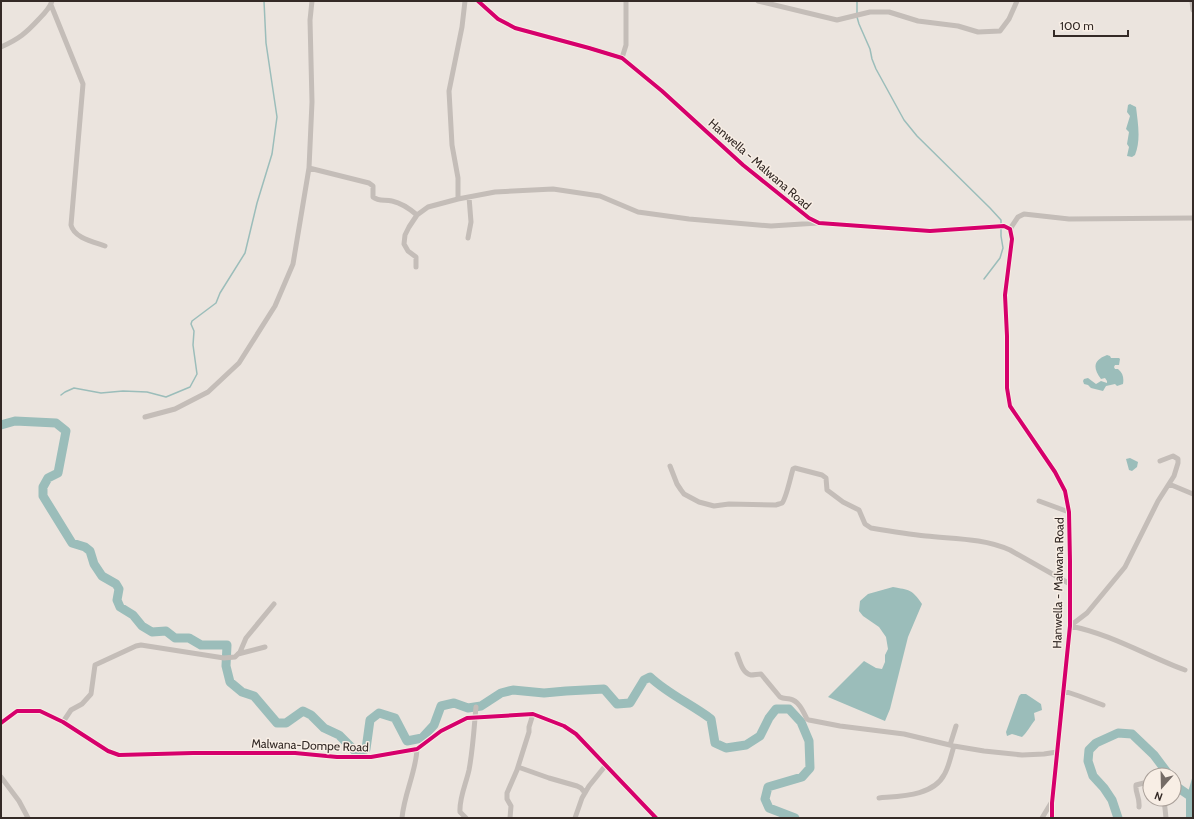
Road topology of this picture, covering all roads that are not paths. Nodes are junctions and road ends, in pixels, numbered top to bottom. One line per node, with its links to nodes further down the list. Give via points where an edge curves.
1 (312, 1): 13 (street)
2 (465, 1): 15 (street, via 449,91)
3 (478, 1): 12 (street, Hanwella - Malwana Road, via 498,20 515,28)
4 (626, 1): 12 (street, via 626,45)
5 (758, 1): 9 (street)
6 (1017, 1): 9 (street, via 1000,31 978,32 958,26 918,21 889,12 870,12 837,20)
7 (1192, 1): 10 (street)
8 (51, 3): 11 (street, via 46,13 27,32); 21 (street, via 83,84 72,231)
9 (778, 3)
10 (1193, 10)
11 (1, 47)
12 (622, 58): 18 (street, Hanwella - Malwana Road, via 743,165 809,218)
13 (309, 168): 16 (street, via 369,183 373,186 373,197 376,200 391,200); 23 (street, via 293,264 275,306 243,356 208,392 175,409)
14 (469, 197): 15 (street); 18 (street, via 495,192 553,189 600,196 638,212 689,219 771,226); 20 (street, via 471,222)
15 (458, 199): 16 (street, via 428,207)
16 (417, 215): 22 (street, via 405,235 404,244 416,257)
17 (1193, 218): 19 (street, via 1069,219 1024,214 1018,216)
18 (819, 223): 19 (street, Hanwella - Malwana Road, via 930,231 996,226)
19 (1010, 229): 29 (street, Hanwella - Malwana Road, via 1012,240 1005,295 1007,388 1010,406 1056,472 1065,491)
20 (468, 238)
21 (105, 246)
22 (416, 267)
23 (146, 417)
24 (1160, 461): 26 (street, via 1173,456 1178,459)
25 (670, 466): 30 (street, via 684,494 714,506 781,504 795,468 826,478 827,490 859,510 871,528 1000,545)
26 (1169, 484): 27 (street); 32 (street, via 1125,568 1087,613)
27 (1193, 494)
28 (1039, 501): 29 (street)
29 (1069, 512): 30 (street, Hanwella - Malwana Road)
30 (1070, 584): 32 (street, Hanwella - Malwana Road)
31 (274, 604): 35 (street, via 246,638)
32 (1070, 626): 36 (street, via 1130,646); 37 (street, Hanwella - Malwana Road)
33 (265, 647): 35 (street)
34 (737, 654): 45 (street, via 742,668 747,673 761,674 780,697 797,703 807,719 904,734)
35 (237, 655): 42 (street, via 224,658 160,647 136,646 95,665 91,694 82,704 71,710)
36 (1185, 670)
37 (1064, 691): 38 (street); 47 (street, Hanwella - Malwana Road)
38 (1103, 705)
39 (476, 707): 41 (street)
40 (533, 714): 41 (street, Malwana-Dompe Road); 48 (street, Malwana-Dompe Road, via 564,726 576,734); 49 (street)
41 (475, 718): 46 (street, Malwana-Dompe Road, via 467,718 441,731); 59 (street, via 469,769 459,805 460,812)
42 (63, 722): 43 (street, Malwana-Dompe Road, via 40,711 17,711); 46 (street, Malwana-Dompe Road, via 108,751 120,755 288,753 371,757)
43 (1, 723)
44 (956, 726): 45 (street)
45 (952, 746): 47 (street, via 1022,755); 53 (street, via 944,776 937,784 922,792)
46 (417, 749): 58 (street)
47 (1057, 752): 54 (street, Hanwella - Malwana Road)
48 (606, 765): 52 (street); 62 (street, Malwana-Dompe Road)
49 (518, 767): 52 (street, via 577,786); 60 (street, via 507,793 511,806)
50 (1, 776): 57 (street)
51 (1142, 784): 55 (street, via 1136,785)
52 (585, 793): 61 (street)
53 (880, 798)
54 (1052, 802): 63 (street); 64 (street, Hanwella - Malwana Road)
55 (1139, 807)
56 (1165, 807): 65 (street)
57 (28, 818)
58 (402, 818)
59 (466, 818)
60 (510, 818)
61 (575, 818)
62 (656, 818)
63 (1042, 818)
64 (1052, 818)
65 (1166, 818)

